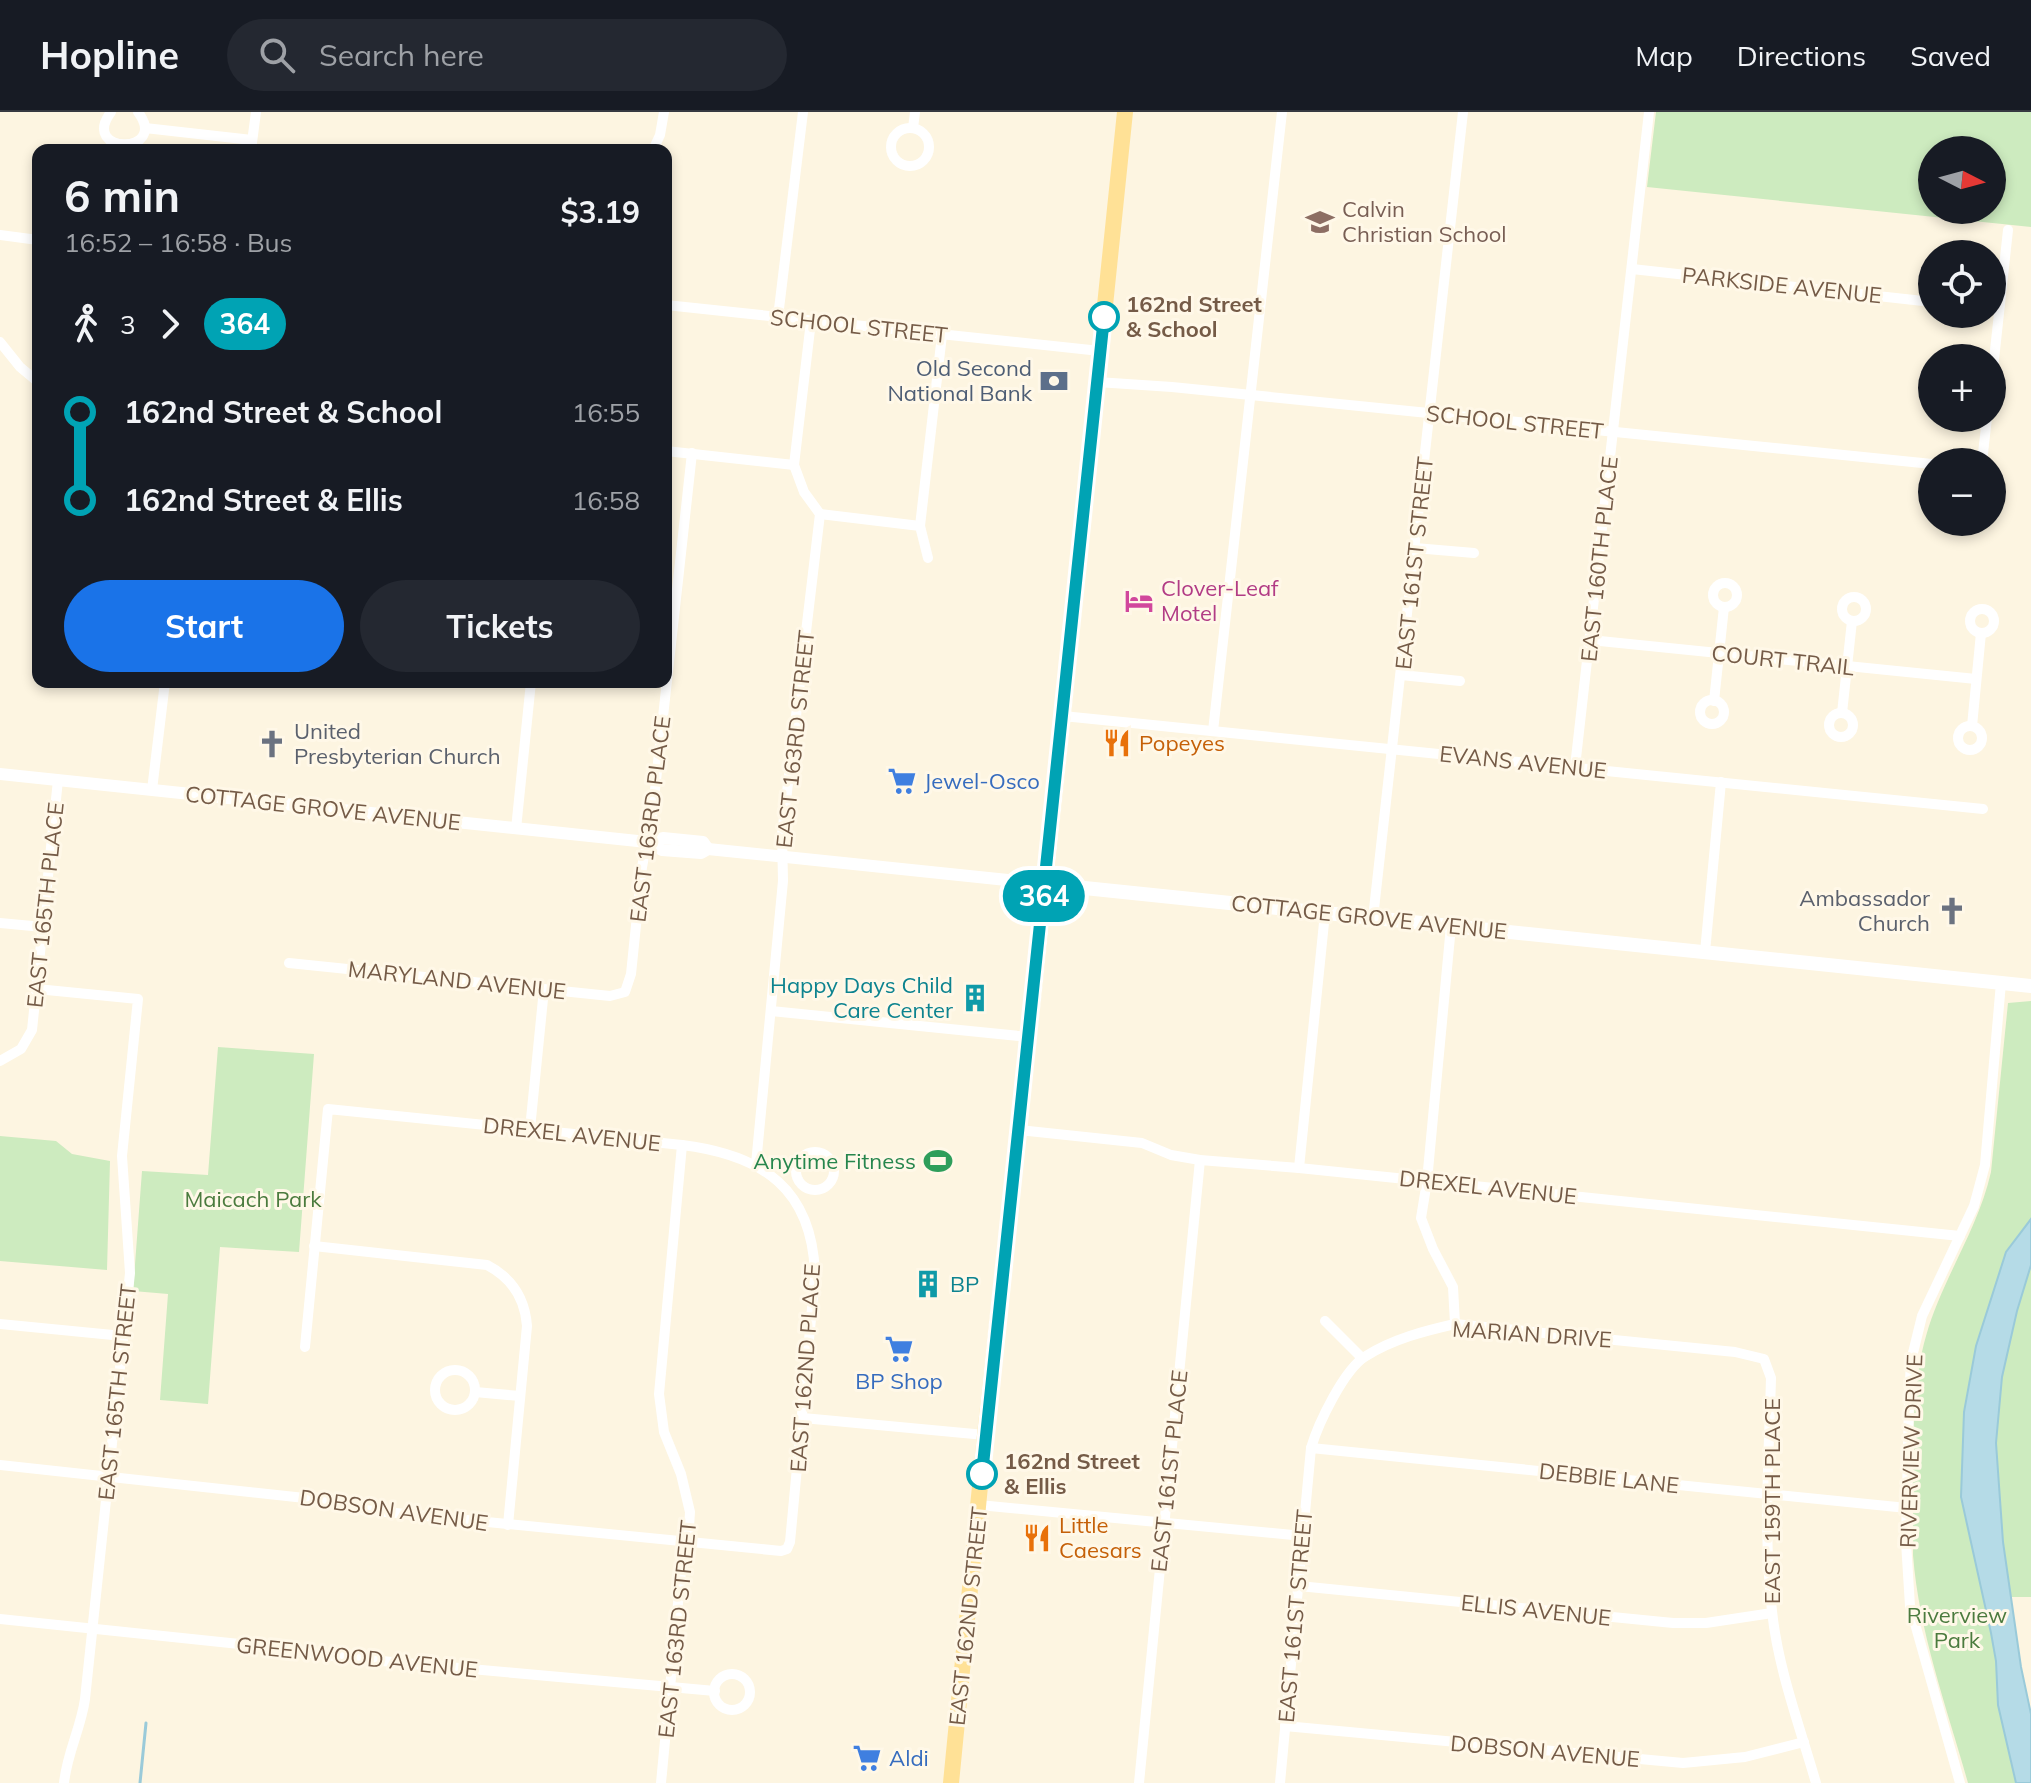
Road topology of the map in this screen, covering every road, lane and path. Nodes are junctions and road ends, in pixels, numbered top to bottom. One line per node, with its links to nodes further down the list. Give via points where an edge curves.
1 (111, 112): 13 (street, via 106,130)
2 (138, 112): 11 (street)
3 (256, 112): 16 (street)
4 (664, 112): 17 (street)
5 (803, 112): 25 (street)
6 (915, 112): 12 (street)
7 (1125, 112): 29 (main road, EAST 162ND STREET)
8 (1282, 112): 33 (street)
9 (1463, 112): 34 (street, EAST 161ST STREET)
10 (1649, 112): 22 (street, EAST 160TH PLACE)
11 (145, 128): 14 (street); 15 (street)
12 (913, 128)
13 (117, 144)
14 (133, 144)
15 (246, 144)
16 (252, 144)
17 (656, 144)
18 (2008, 230): 21 (street)
19 (0, 235): 20 (street)
20 (32, 239)
21 (2006, 243)
22 (1632, 269): 23 (street, PARKSIDE AVENUE); 35 (street, EAST 160TH PLACE)
23 (1918, 300)
24 (672, 306): 25 (street, SCHOOL STREET)
25 (778, 317): 26 (street, SCHOOL STREET)
26 (811, 321): 27 (street, SCHOOL STREET); 39 (street)
27 (942, 335): 29 (street, SCHOOL STREET); 41 (street)
28 (0, 342): 30 (street)
29 (1100, 351): 32 (main road, EAST 162ND STREET)
30 (4, 356): 31 (street)
31 (32, 377)
32 (1097, 382): 33 (street, SCHOOL STREET); 60 (main road, EAST 162ND STREET)
33 (1250, 395): 34 (street, SCHOOL STREET); 62 (street)
34 (1431, 413): 35 (street, SCHOOL STREET); 42 (street, EAST 161ST STREET)
35 (1613, 431): 38 (street, SCHOOL STREET); 49 (street, EAST 160TH PLACE)
36 (672, 451): 37 (street)
37 (692, 453): 39 (street); 48 (street, EAST 163RD PLACE)
38 (1918, 463)
39 (794, 465): 40 (street)
40 (820, 514): 41 (street); 72 (street, EAST 163RD STREET)
41 (920, 526): 44 (street)
42 (1415, 548): 43 (street); 52 (street, EAST 161ST STREET)
43 (1474, 553)
44 (928, 558)
45 (1724, 607): 50 (street)
46 (1852, 621): 51 (street)
47 (1981, 633): 53 (street)
48 (672, 635)
49 (1590, 640): 50 (street, COURT TRAIL); 64 (street, EAST 160TH PLACE)
50 (1719, 653): 51 (street, COURT TRAIL); 58 (street)
51 (1847, 666): 53 (street, COURT TRAIL); 59 (street)
52 (1401, 675): 54 (street); 63 (street, EAST 161ST STREET)
53 (1976, 679): 61 (street)
54 (1460, 681)
55 (164, 688): 68 (street)
56 (530, 688): 70 (street)
57 (666, 688): 71 (street, EAST 163RD PLACE)
58 (1714, 701)
59 (1842, 713)
60 (1063, 716): 62 (street, EVANS AVENUE); 73 (main road, EAST 162ND STREET)
61 (1972, 726)
62 (1213, 731): 63 (street, EVANS AVENUE)
63 (1393, 749): 64 (street, EVANS AVENUE); 75 (street, EAST 161ST STREET)
64 (1575, 767): 67 (street, EVANS AVENUE)
65 (0, 774): 66 (street, COTTAGE GROVE AVENUE)
66 (58, 780): 68 (street, COTTAGE GROVE AVENUE); 78 (street, EAST 165TH PLACE)
67 (1721, 782): 69 (street, EVANS AVENUE); 79 (street)
68 (152, 790): 70 (street, COTTAGE GROVE AVENUE)
69 (1983, 809)
70 (516, 829): 71 (street, COTTAGE GROVE AVENUE)
71 (647, 842): 72 (street, COTTAGE GROVE AVENUE, via 662,850); 85 (street, EAST 163RD PLACE)
72 (783, 857): 73 (street, COTTAGE GROVE AVENUE); 86 (street, EAST 163RD STREET)
73 (1046, 884): 74 (main road, COTTAGE GROVE AVENUE); 87 (main road, EAST 162ND STREET)
74 (1325, 913): 75 (main road, COTTAGE GROVE AVENUE); 94 (street)
75 (1373, 918): 77 (main road, COTTAGE GROVE AVENUE)
76 (0, 923): 78 (street)
77 (1451, 926): 79 (main road, COTTAGE GROVE AVENUE); 95 (street)
78 (43, 927): 83 (street, EAST 165TH PLACE)
79 (1705, 952): 81 (main road, COTTAGE GROVE AVENUE)
80 (289, 963): 84 (street, MARYLAND AVENUE)
81 (2001, 983): 82 (main road, COTTAGE GROVE AVENUE); 98 (street, RIVERVIEW DRIVE, via 1985,1165)
82 (2031, 986)
83 (37, 989): 88 (street, EAST 165TH PLACE, via 32,1030 21,1049); 103 (street, EAST 165TH STREET, via 138,999 122,1156 130,1273)
84 (544, 989): 85 (street, MARYLAND AVENUE, via 610,996); 89 (street)
85 (625, 992)
86 (771, 1011): 87 (street); 93 (street, EAST 163RD STREET)
87 (1029, 1037): 90 (main road, EAST 162ND STREET)
88 (0, 1061)
89 (530, 1129): 91 (street, DREXEL AVENUE); 99 (street, DREXEL AVENUE, via 328,1109)
90 (1019, 1130): 92 (street, DREXEL AVENUE, via 1142,1143); 110 (main road, EAST 162ND STREET)
91 (682, 1145): 93 (street, DREXEL AVENUE, via 722,1151); 120 (street, EAST 163RD STREET, via 659,1394 664,1432 690,1512)
92 (1200, 1160): 94 (street, DREXEL AVENUE); 117 (street, EAST 161ST PLACE)
93 (756, 1164): 97 (street, DREXEL AVENUE)
94 (1299, 1168): 95 (street, DREXEL AVENUE)
95 (1427, 1181): 98 (street, DREXEL AVENUE); 102 (street, via 1421,1218 1453,1287)
96 (799, 1182): 97 (street)
97 (788, 1192): 109 (street, EAST 162ND PLACE, via 815,1256)
98 (1960, 1236): 116 (street, RIVERVIEW DRIVE, via 1922,1316 1911,1361)
99 (314, 1246): 104 (street); 108 (street, via 487,1265 506,1277 526,1313)
100 (1325, 1321): 105 (street)
101 (0, 1324): 103 (street)
102 (1455, 1324): 105 (street, MARIAN DRIVE, via 1412,1333); 106 (street, MARIAN DRIVE)
103 (123, 1336): 113 (street, EAST 165TH STREET)
104 (305, 1347)
105 (1362, 1358): 111 (street, MARIAN DRIVE, via 1326,1410)
106 (1764, 1359): 114 (street, EAST 159TH PLACE, via 1771,1378)
107 (475, 1392): 108 (street)
108 (520, 1396): 118 (street)
109 (803, 1418): 110 (street); 121 (street, EAST 162ND PLACE)
110 (985, 1435): 115 (main road, EAST 162ND STREET)
111 (1311, 1448): 114 (street, DEBBIE LANE); 119 (street, EAST 161ST STREET)
112 (0, 1465): 113 (street, DOBSON AVENUE)
113 (109, 1476): 118 (street, DOBSON AVENUE); 125 (street, EAST 165TH STREET)
114 (1768, 1494): 116 (street, DEBBIE LANE); 123 (street, EAST 159TH PLACE)
115 (979, 1505): 117 (street); 132 (main road, EAST 162ND STREET)
116 (1907, 1508): 136 (street, RIVERVIEW DRIVE, via 1910,1606)
117 (1164, 1522): 119 (street); 133 (street, EAST 161ST PLACE)
118 (508, 1525): 120 (street, DOBSON AVENUE)
119 (1303, 1536): 122 (street, EAST 161ST STREET)
120 (686, 1543): 121 (street, DOBSON AVENUE); 126 (street, EAST 163RD STREET)
121 (787, 1549)
122 (1299, 1586): 123 (street, ELLIS AVENUE, via 1673,1623); 128 (street, EAST 161ST STREET)
123 (1772, 1613): 129 (street, EAST 159TH PLACE)
124 (0, 1619): 125 (street, GREENWOOD AVENUE)
125 (93, 1628): 126 (street, GREENWOOD AVENUE, via 359,1659); 130 (street, EAST 165TH STREET, via 83,1711)
126 (670, 1686): 127 (street, GREENWOOD AVENUE); 131 (street, EAST 163RD STREET)
127 (715, 1691)
128 (1285, 1726): 129 (street, DOBSON AVENUE, via 1683,1763 1734,1759); 134 (street, EAST 161ST STREET)
129 (1804, 1742): 135 (street, EAST 159TH PLACE)
130 (64, 1783)
131 (661, 1783)
132 (951, 1783)
133 (1139, 1783)
134 (1280, 1783)
135 (1816, 1783)
136 (1960, 1783)

